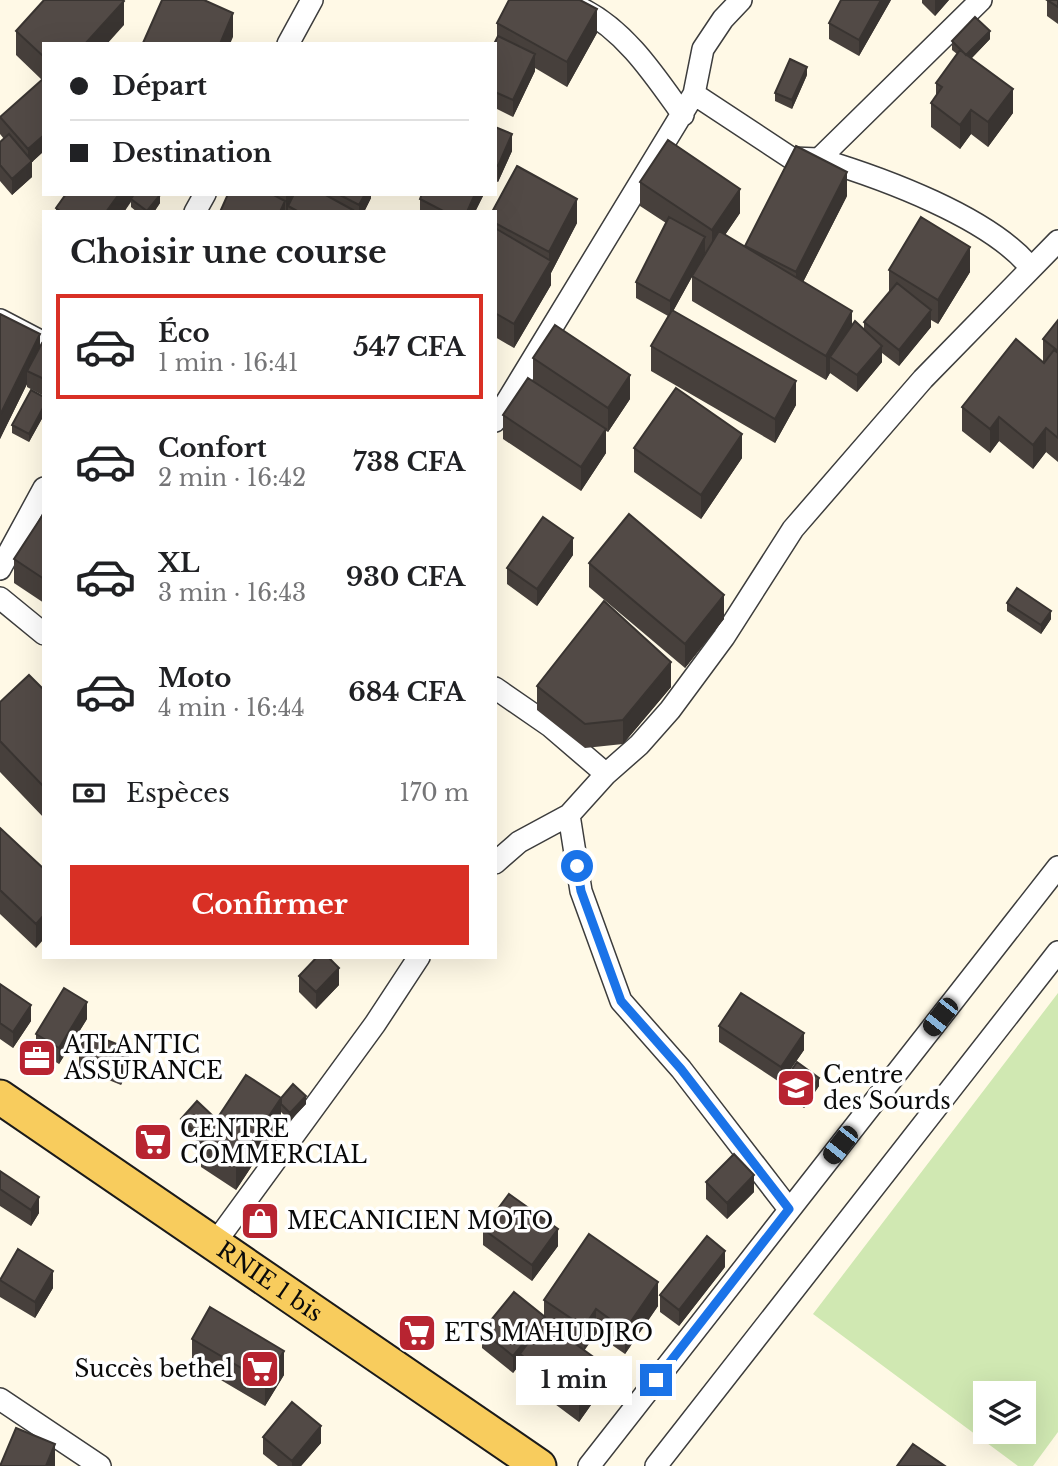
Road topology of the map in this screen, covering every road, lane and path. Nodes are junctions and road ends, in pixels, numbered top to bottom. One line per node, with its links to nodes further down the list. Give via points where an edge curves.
1 (312, 0): 5 (street)
2 (556, 0): 7 (street, via 581,8 612,29 646,65)
3 (741, 0): 6 (street, via 703,49)
4 (981, 0): 8 (street)
5 (289, 42)
6 (694, 94): 7 (street); 8 (street, via 791,158)
7 (682, 115): 13 (street)
8 (819, 159): 10 (street, via 899,186 957,215 1016,249)
9 (1058, 241): 10 (street)
10 (1031, 268): 19 (street, via 923,379 793,529 724,637 670,710)
11 (0, 320): 12 (street)
12 (42, 342)
13 (497, 418)
14 (42, 492): 15 (street)
15 (0, 569)
16 (0, 598): 17 (street)
17 (42, 632)
18 (497, 689): 19 (street, via 550,726)
19 (606, 774): 20 (street)
20 (569, 816): 21 (street, via 519,842); 26 (street, via 581,891 621,1001 681,1069)
21 (497, 861)
22 (1058, 867): 26 (street)
23 (1058, 952): 32 (street)
24 (410, 962): 27 (street, via 375,1024)
25 (0, 1097): 27 (main road, RNIE 1 bis)
26 (789, 1209): 31 (street)
27 (215, 1243): 30 (main road, RNIE 1 bis)
28 (2, 1408): 29 (street)
29 (100, 1466)
30 (538, 1466)
31 (589, 1466)
32 (656, 1466)

